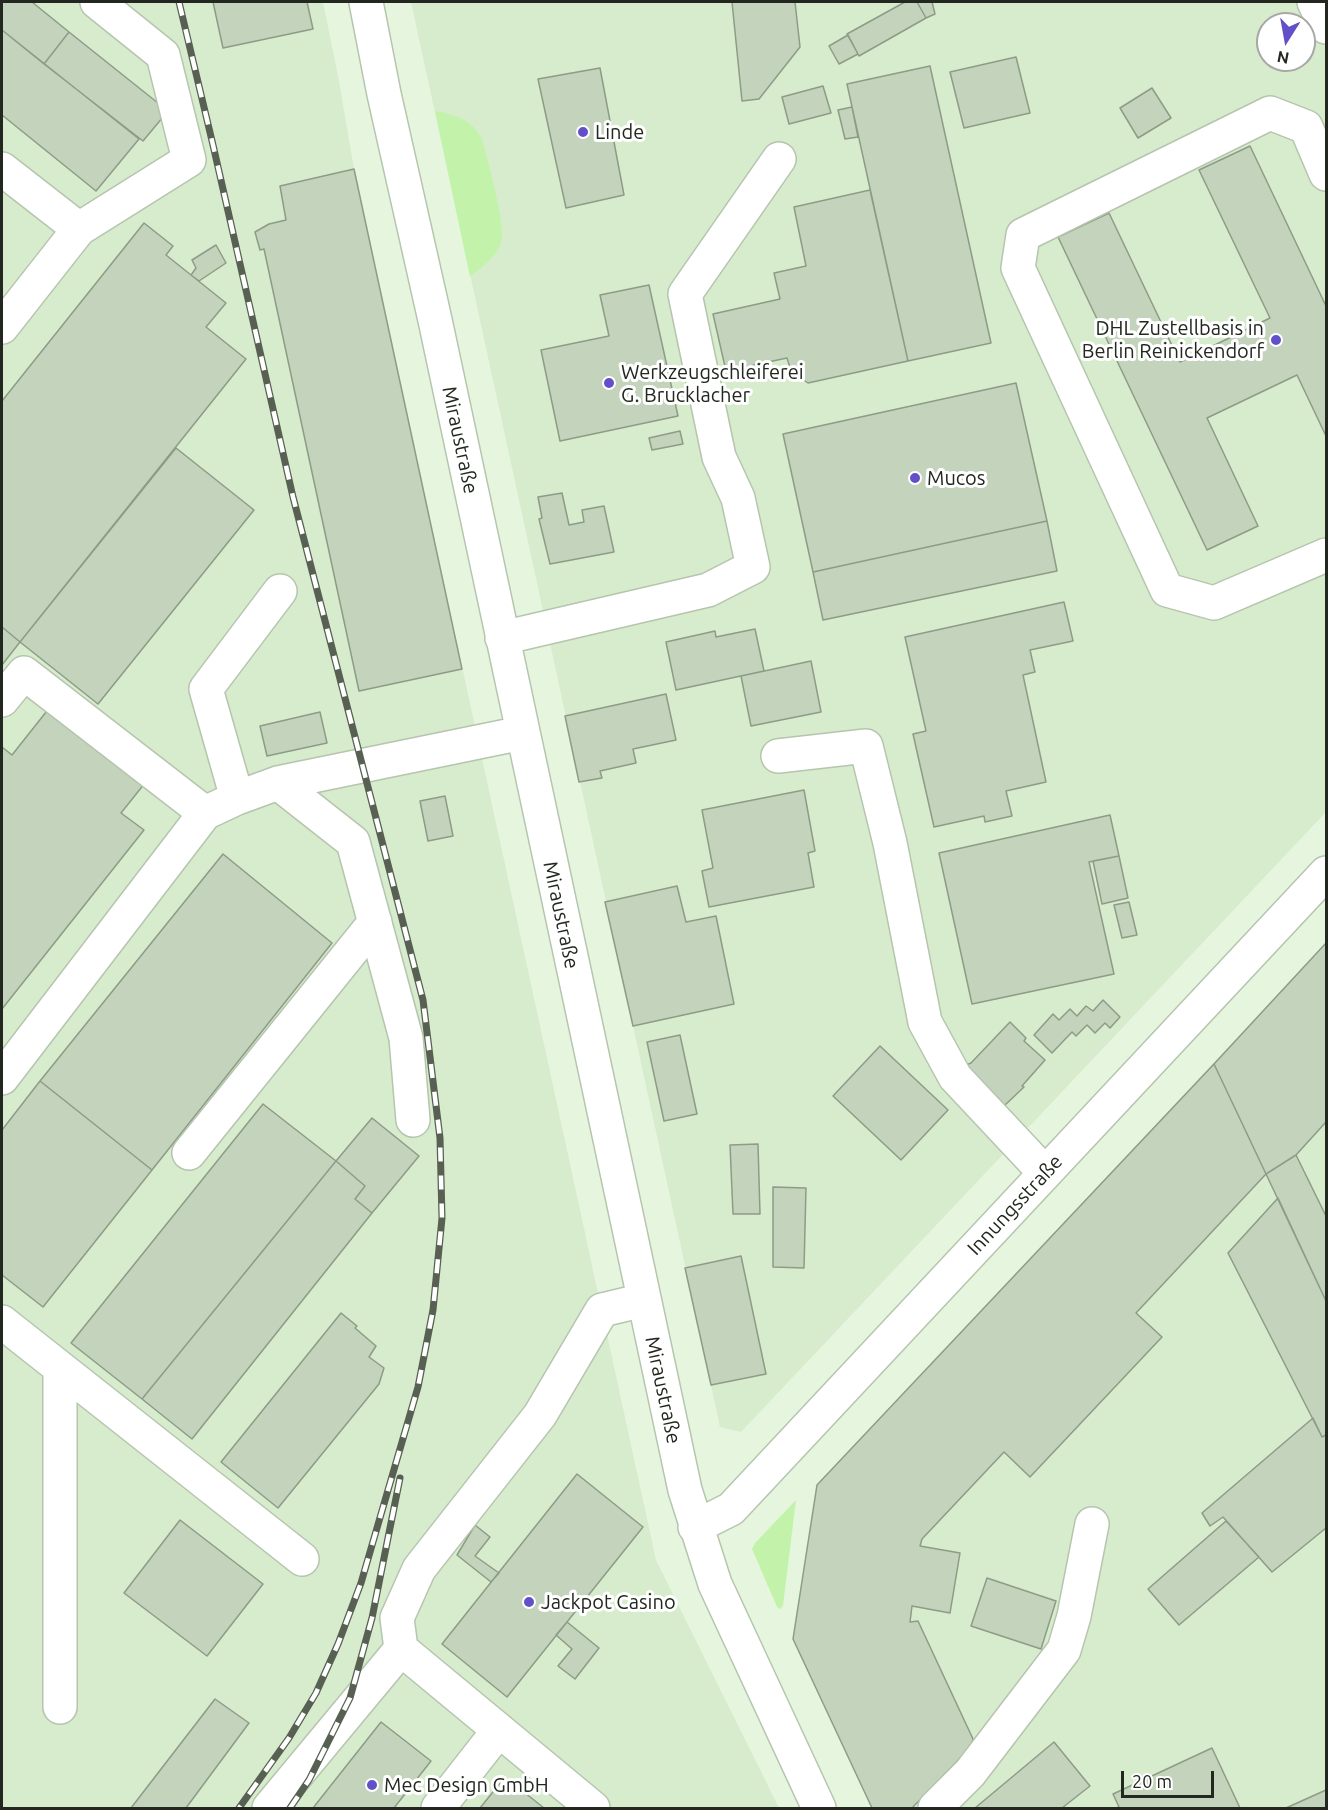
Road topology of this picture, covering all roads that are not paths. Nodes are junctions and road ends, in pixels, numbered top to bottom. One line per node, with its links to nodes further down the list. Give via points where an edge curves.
1 (96, 2): 8 (street, via 163,55 189,160)
2 (366, 2): 13 (street, Miraustraße)
3 (1314, 2): 4 (street)
4 (1326, 27)
5 (779, 159): 13 (street, via 685,294 719,457 738,498 753,567 708,590)
6 (2, 169): 8 (street)
7 (1326, 174): 11 (street, via 1306,127 1270,113 1023,235 1018,268 1167,590 1215,603)
8 (79, 230): 9 (street)
9 (12, 292): 10 (street)
10 (2, 327)
11 (1326, 555)
12 (280, 591): 18 (street, via 206,689)
13 (502, 638): 15 (street, Miraustraße)
14 (2, 700): 19 (street, via 24,673)
15 (522, 733): 17 (street); 26 (street, Miraustraße)
16 (778, 756): 25 (street, via 866,746 890,843 925,1022 955,1077)
17 (278, 783): 18 (street); 21 (street, via 352,842)
18 (237, 798): 19 (street)
19 (205, 813): 22 (street)
20 (1326, 873): 25 (street, Innungsstraße)
21 (375, 922): 23 (street, via 406,1038); 24 (street)
22 (2, 1078)
23 (413, 1120)
24 (189, 1153)
25 (1045, 1173): 30 (street, Innungsstraße, via 730,1509)
26 (644, 1300): 30 (street, Miraustraße); 32 (street, via 602,1310 540,1415 419,1569 397,1618)
27 (2, 1322): 28 (street)
28 (60, 1368): 31 (street); 33 (street)
29 (1092, 1524): 39 (street, via 1064,1650 970,1773)
30 (696, 1527): 38 (street, Miraustraße, via 715,1584)
31 (302, 1559)
32 (401, 1649): 34 (street); 35 (street)
33 (60, 1707)
34 (499, 1730): 36 (street); 37 (street)
35 (269, 1809)
36 (438, 1809)
37 (593, 1809)
38 (819, 1809)
39 (935, 1809)

